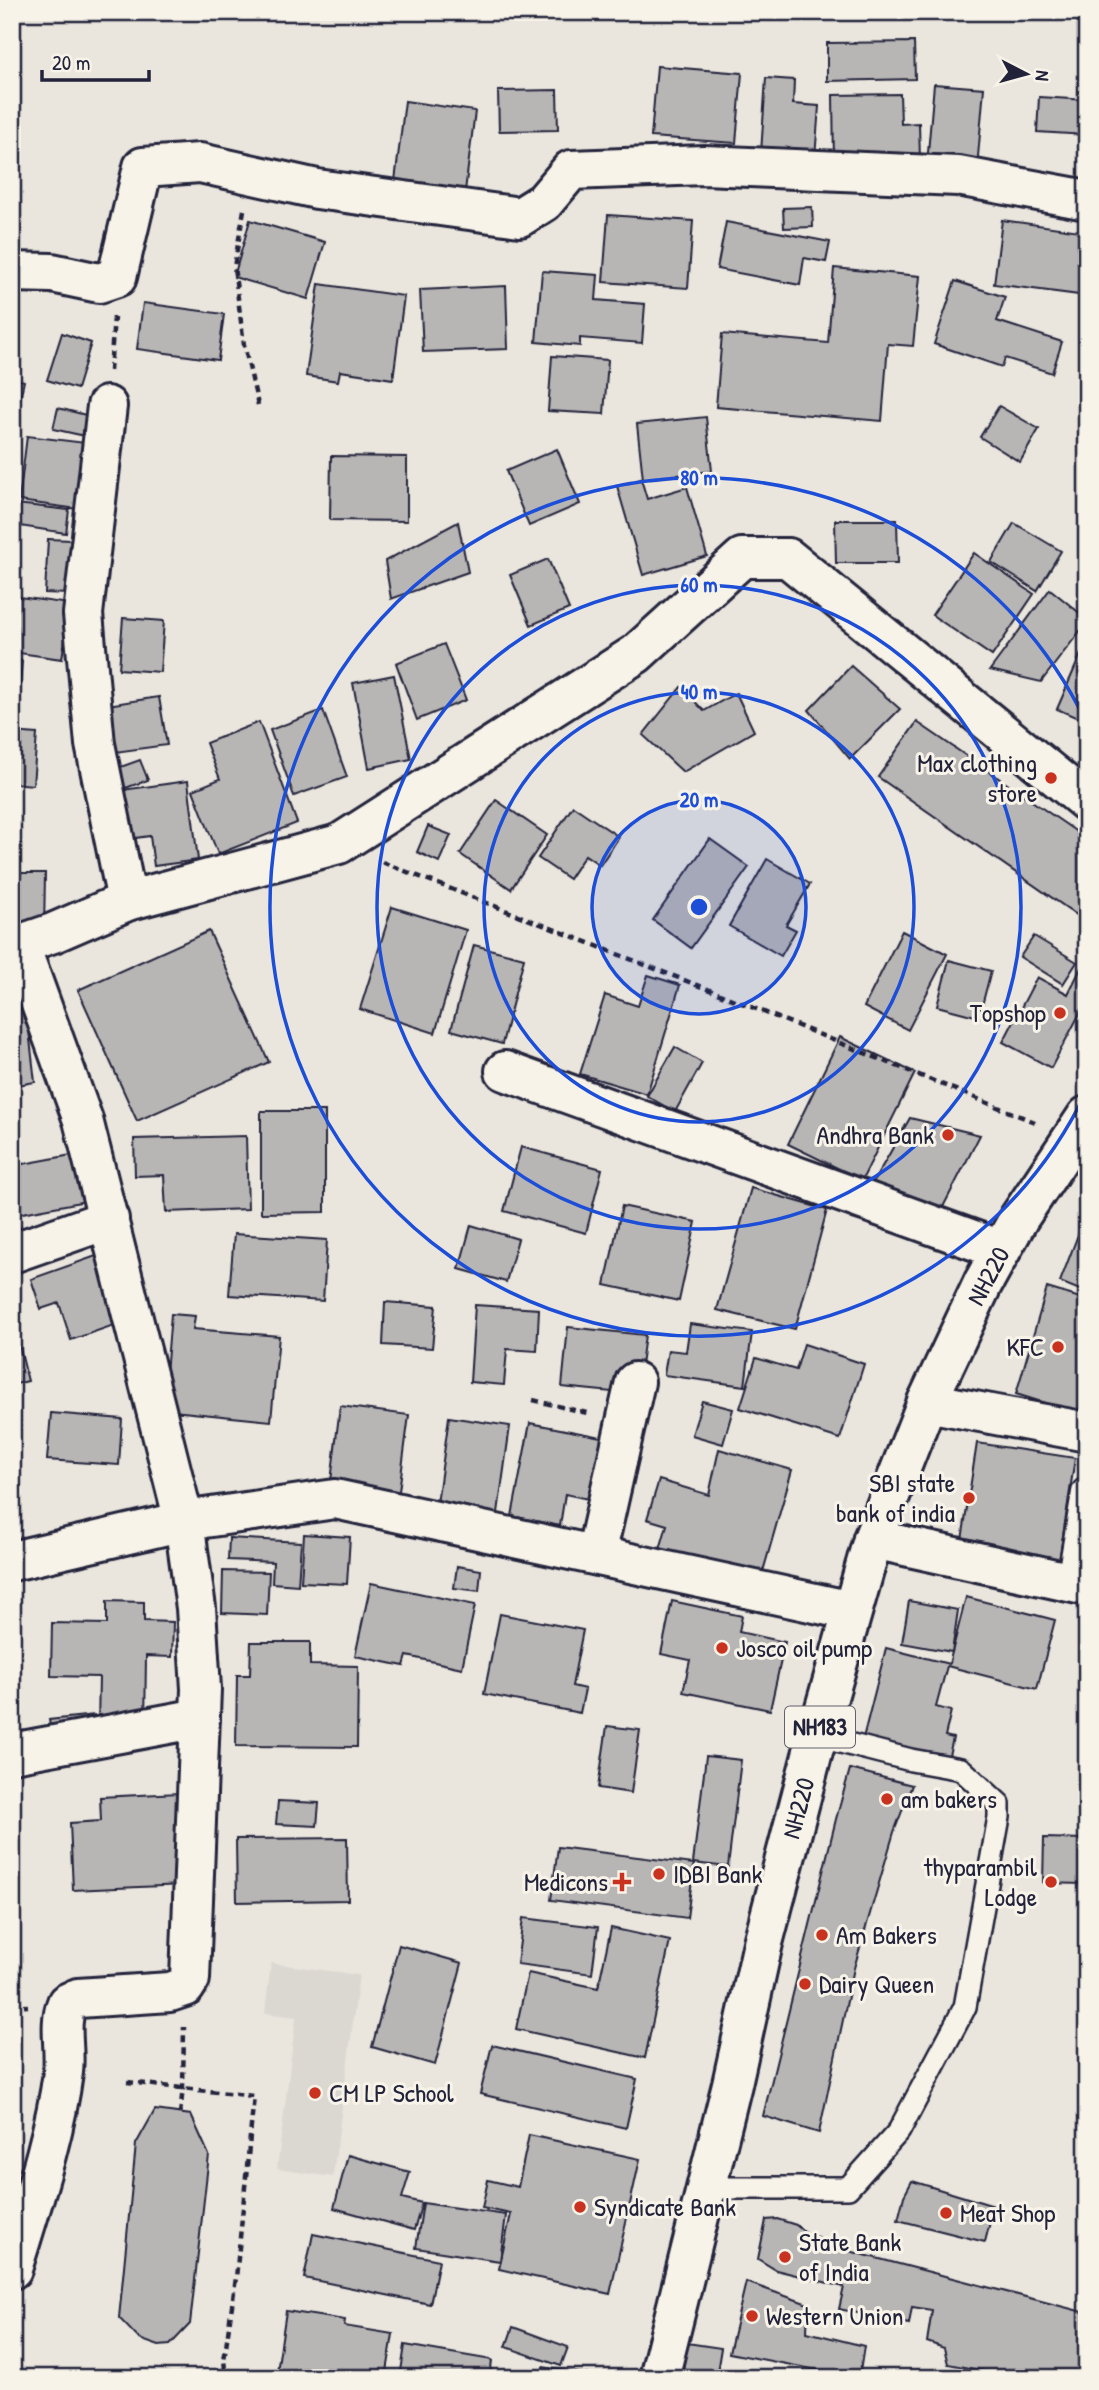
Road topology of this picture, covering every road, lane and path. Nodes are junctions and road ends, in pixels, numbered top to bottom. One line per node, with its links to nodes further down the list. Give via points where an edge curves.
1 (251, 175): 2 (main road, via 317,189 520,217 544,202 571,170 704,165 957,176); 4 (main road, via 200,163 144,167); 5 (path, via 234,267 244,345)
2 (1087, 200)
3 (12, 272): 4 (main road, via 99,283)
4 (117, 277): 6 (path)
5 (258, 405)
6 (107, 406): 9 (main road, via 83,614 95,744)
7 (1087, 802): 8 (main road, via 788,558 742,558 636,654)
8 (339, 844): 9 (main road); 12 (path, via 712,991)
9 (127, 901): 10 (main road)
10 (16, 946): 13 (main road, via 83,1120)
11 (505, 1071): 14 (main road)
12 (1080, 1127): 14 (main road, NH220 / NH183)
13 (109, 1219): 15 (main road); 22 (main road)
14 (1001, 1250): 18 (main road, NH220 / NH183)
15 (12, 1253)
16 (635, 1382): 19 (main road)
17 (533, 1399): 19 (path)
18 (926, 1402): 20 (main road); 23 (main road, NH220 / NH183)
19 (626, 1422): 24 (main road)
20 (1087, 1432)
21 (1087, 1493): 26 (street)
22 (184, 1521): 24 (main road, via 335,1499); 25 (main road); 28 (main road, via 196,1608)
23 (873, 1539): 26 (main road); 27 (main road, NH220 / NH183)
24 (596, 1555): 27 (main road)
25 (12, 1561)
26 (1080, 1584)
27 (852, 1611): 29 (main road, NH220 / NH183)
28 (200, 1718): 30 (main road); 31 (main road, via 190,1979)
29 (817, 1736): 35 (main road, NH220 / NH183); 35 (lane, via 961,1769 999,1804 965,2007 899,2131 848,2188)
30 (12, 1753)
31 (185, 1987): 33 (path); 36 (main road, via 67,2003 62,2014 64,2070 44,2162)
32 (127, 2082): 33 (path)
33 (183, 2088): 34 (path); 37 (path, via 254,2096 224,2360)
34 (180, 2114)
35 (706, 2188): 38 (main road, NH220 / NH183)
36 (12, 2269)
37 (226, 2378)
38 (659, 2378)

